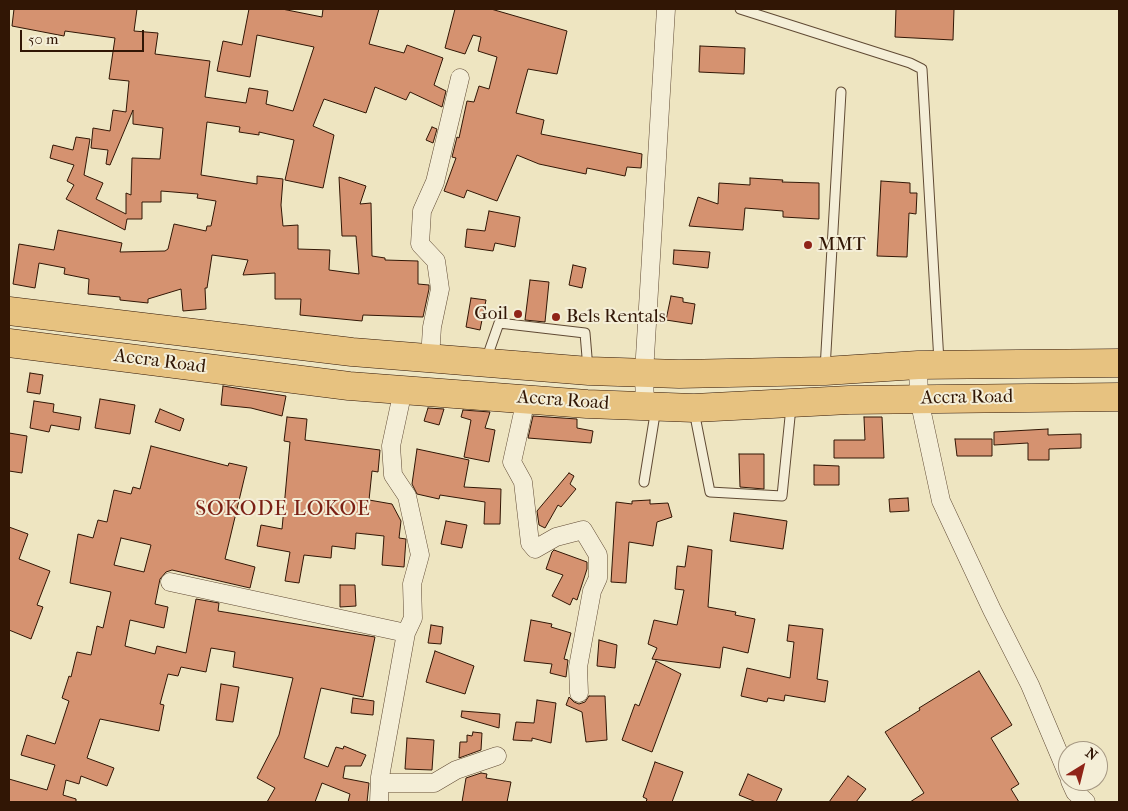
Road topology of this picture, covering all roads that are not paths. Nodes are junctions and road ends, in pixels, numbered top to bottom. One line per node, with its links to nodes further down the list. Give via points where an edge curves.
1 (666, 9): 13 (street)
2 (740, 9): 10 (lane, via 922,69)
3 (460, 78): 7 (street, via 435,182 422,211 420,244 436,261 440,289)
4 (841, 92): 12 (lane)
5 (9, 311): 7 (main road, Accra Road, via 352,352)
6 (9, 343): 14 (main road, Accra Road)
7 (430, 358): 8 (main road, Accra Road)
8 (485, 363): 11 (main road, Accra Road); 11 (lane, via 498,323 585,333)
9 (1119, 363): 10 (main road, Accra Road)
10 (929, 365): 12 (main road, Accra Road); 17 (street)
11 (589, 370): 13 (main road, Accra Road)
12 (825, 371): 13 (main road, Accra Road)
13 (644, 373): 19 (street)
14 (403, 390): 16 (main road, Accra Road); 23 (street, via 391,446 393,475 407,496 420,555 412,584 413,618)
15 (1119, 396): 17 (main road, Accra Road)
16 (526, 399): 19 (main road, Accra Road); 24 (street, via 512,462 523,482 530,543 535,549 556,537 583,530 598,555 598,578 592,591 578,667)
17 (919, 399): 18 (main road, Accra Road); 25 (street, via 940,501 1030,685)
18 (792, 403): 20 (main road, Accra Road); 20 (lane, via 782,496 710,492)
19 (651, 406): 20 (main road, Accra Road); 21 (lane)
20 (694, 408)
21 (644, 482)
22 (170, 582): 23 (street)
23 (406, 633): 27 (street)
24 (579, 693)
25 (1058, 751)
26 (497, 756): 27 (street, via 456,770 434,783)
27 (380, 783): 29 (street)
28 (1075, 791): 30 (street)
29 (379, 802)
30 (1086, 802)

